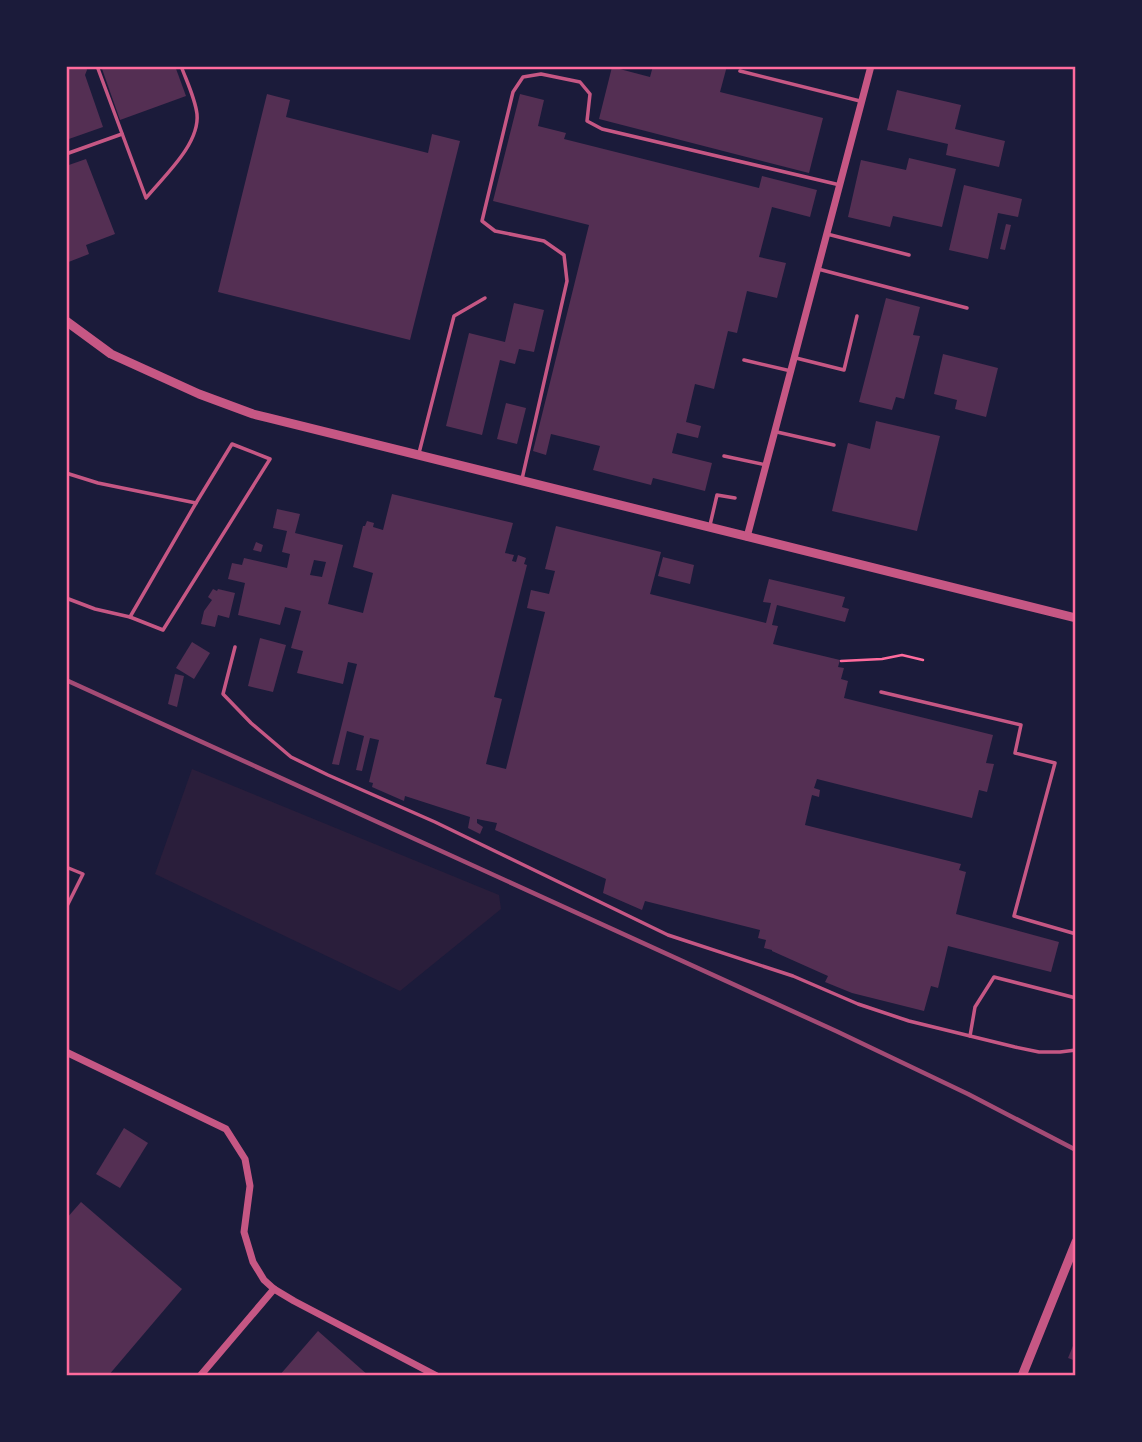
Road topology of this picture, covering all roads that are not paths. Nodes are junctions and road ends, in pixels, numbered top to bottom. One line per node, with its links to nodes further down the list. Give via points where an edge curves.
1 (97, 66): 6 (lane)
2 (181, 66): 6 (lane, via 197,126 187,149 146,198)
3 (871, 66): 5 (street)
4 (740, 71): 5 (lane)
5 (862, 102): 8 (street)
6 (122, 134): 7 (lane)
7 (66, 154)
8 (840, 185): 9 (street); 25 (lane, via 602,130 587,121 590,94 580,82 541,74 523,77 513,92 482,221 495,231 544,241 564,255 567,281)
9 (827, 234): 10 (lane); 11 (street)
10 (909, 255)
11 (818, 269): 13 (lane); 16 (street)
12 (485, 299): 21 (lane, via 454,316)
13 (967, 309)
14 (857, 316): 16 (lane, via 844,370)
15 (66, 321): 21 (street, via 111,354 210,398 253,414)
16 (794, 358): 18 (street)
17 (744, 360): 18 (lane)
18 (790, 371): 19 (street)
19 (775, 432): 20 (lane); 23 (street)
20 (834, 445)
21 (419, 455): 25 (street)
22 (724, 456): 23 (lane)
23 (766, 465): 29 (street)
24 (66, 473): 27 (lane)
25 (521, 481): 28 (street)
26 (735, 498): 28 (lane, via 717,495)
27 (196, 502): 31 (lane); 31 (lane, via 232,444 270,459 163,630)
28 (709, 527): 29 (street)
29 (747, 537): 32 (street)
30 (66, 598): 31 (lane)
31 (130, 617)
32 (1076, 618)
33 (235, 647): 39 (lane, via 223,694 291,757 435,821 668,935 793,976 885,1014)
34 (881, 692): 37 (lane, via 1021,726 1015,753 1055,763 1014,916)
35 (66, 867): 36 (lane, via 83,874)
36 (66, 908)
37 (1076, 934)
38 (1076, 998): 39 (lane, via 994,977 975,1007)
39 (970, 1036): 40 (lane, via 1038,1052)
40 (1076, 1050)
41 (66, 1052): 43 (street, via 226,1129 245,1159 250,1186 244,1232 253,1262)
42 (1076, 1242): 46 (street)
43 (274, 1289): 44 (street); 45 (street)
44 (436, 1375)
45 (200, 1376)
46 (1022, 1376)

